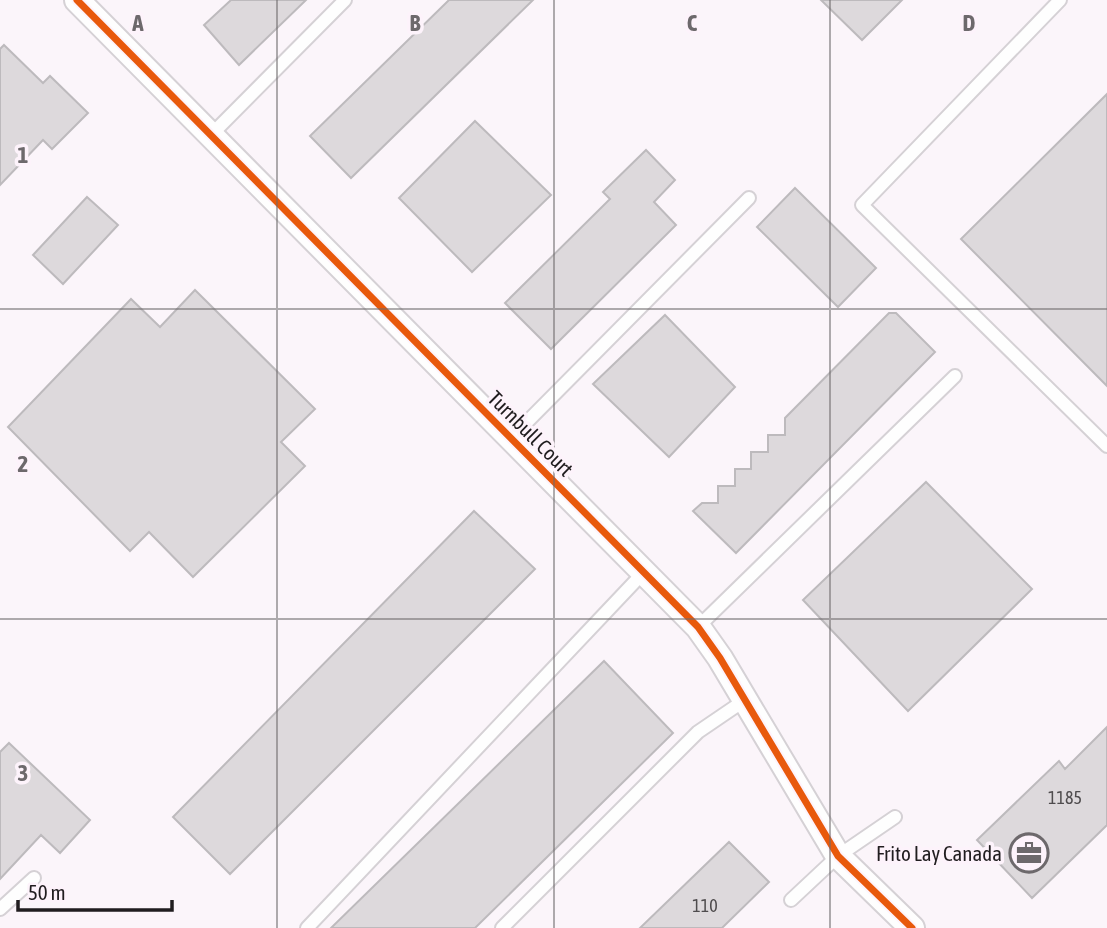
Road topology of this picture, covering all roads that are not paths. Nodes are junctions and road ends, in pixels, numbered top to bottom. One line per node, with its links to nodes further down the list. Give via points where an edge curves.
1 (77, 0): 4 (street, Turnbull Court)
2 (345, 0): 4 (lane)
3 (1060, 0): 8 (lane, via 862,205)
4 (211, 135): 7 (street, Turnbull Court)
5 (749, 198): 7 (lane)
6 (955, 376): 10 (lane)
7 (511, 438): 9 (street, Turnbull Court)
8 (1107, 446)
9 (644, 572): 10 (street, Turnbull Court); 17 (lane)
10 (698, 627): 11 (street, Turnbull Court)
11 (745, 700): 13 (street, Turnbull Court); 18 (lane, via 698,732)
12 (895, 817): 13 (lane)
13 (838, 856): 15 (lane); 19 (street, Turnbull Court)
14 (34, 878): 16 (lane)
15 (791, 900)
16 (0, 909)
17 (307, 928)
18 (502, 928)
19 (912, 928)

